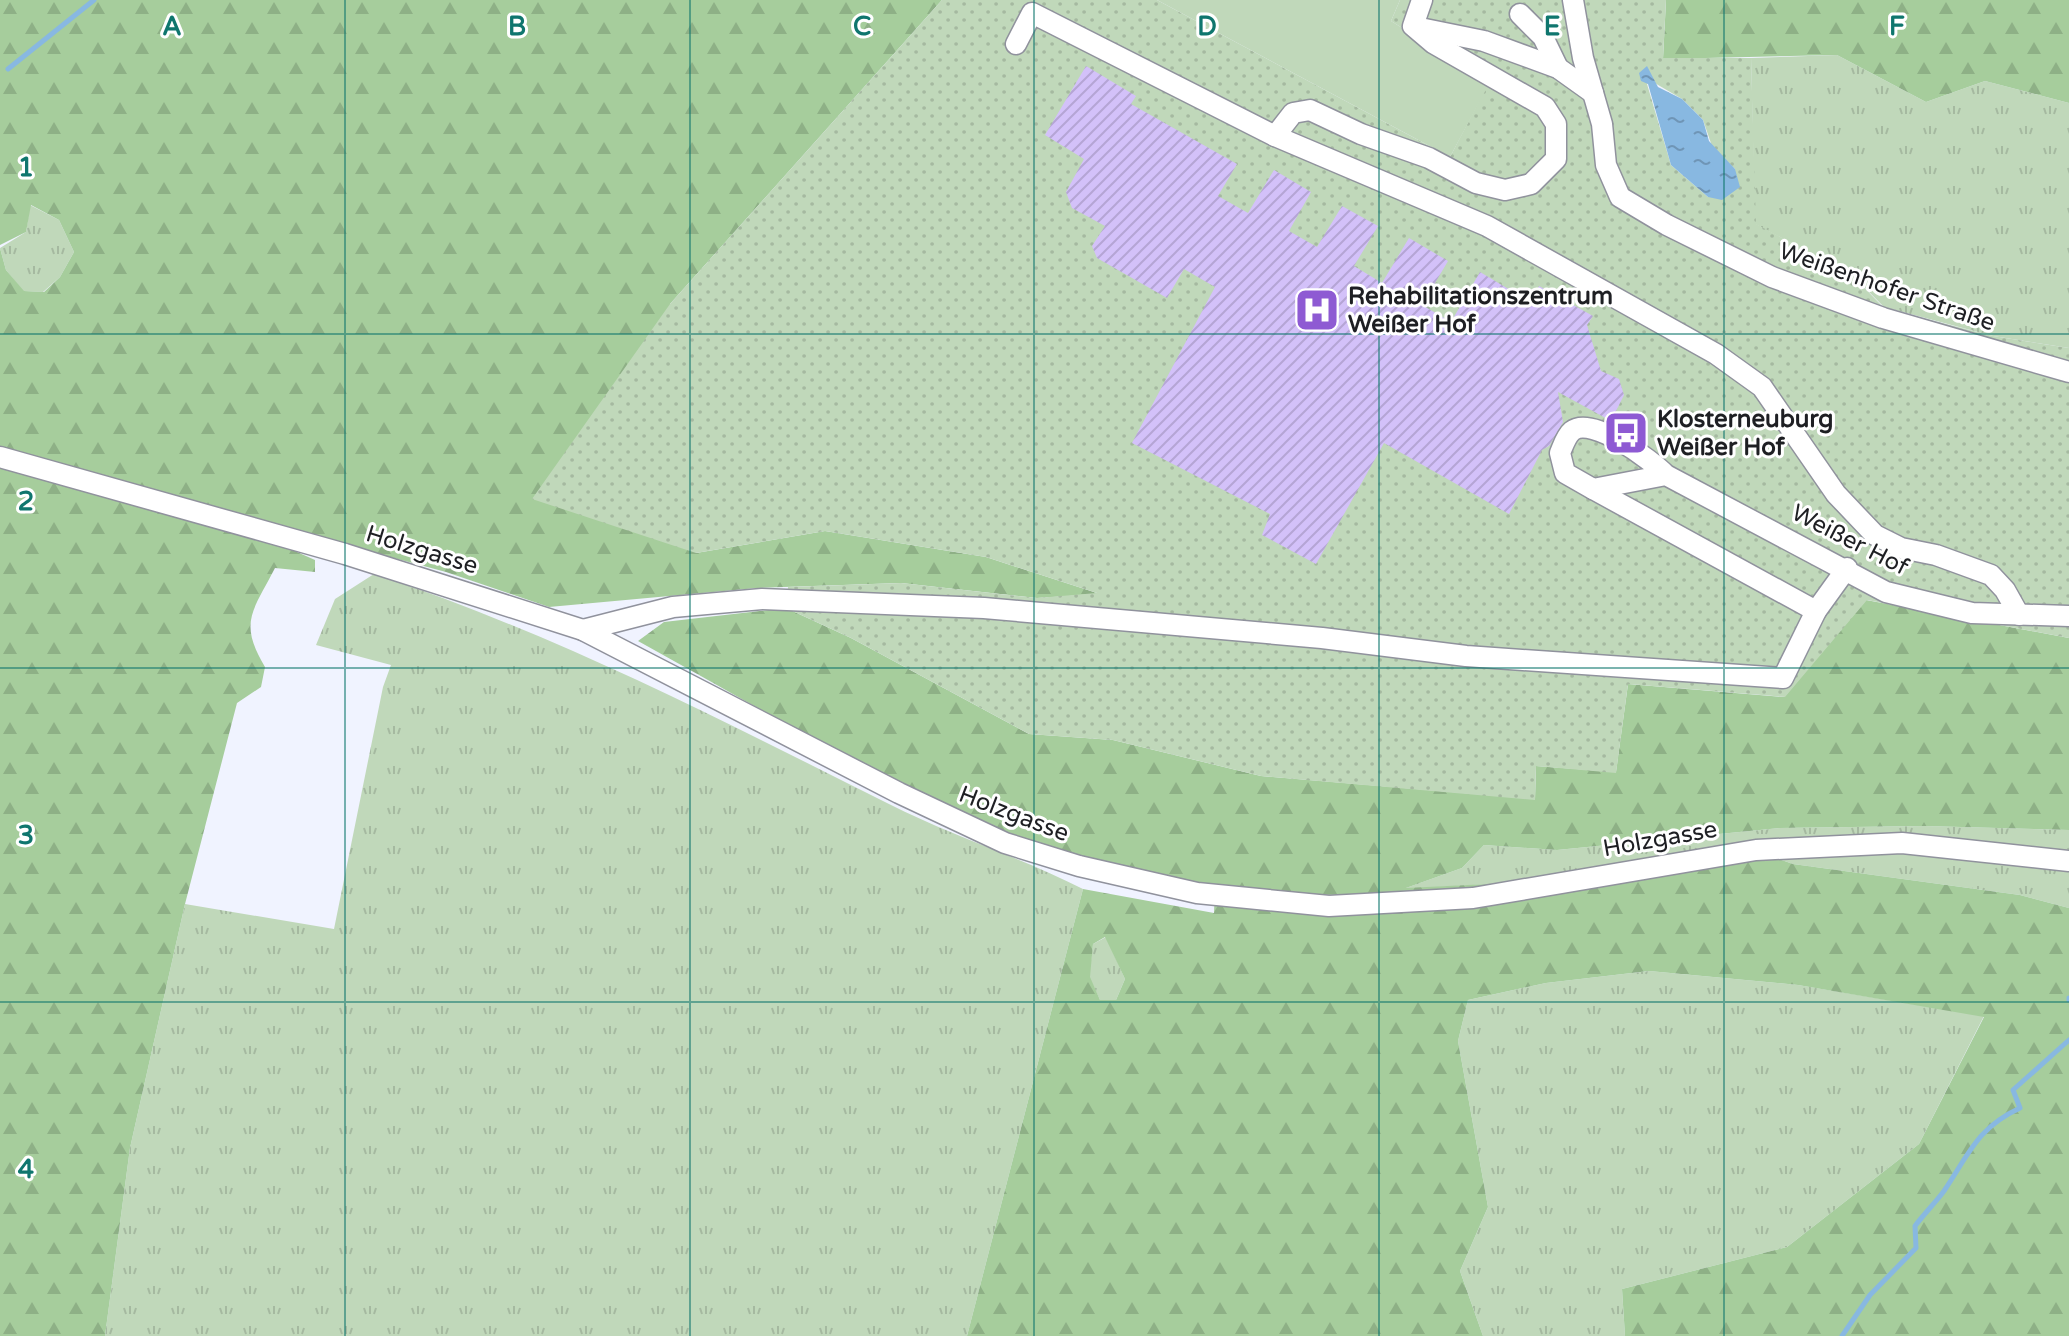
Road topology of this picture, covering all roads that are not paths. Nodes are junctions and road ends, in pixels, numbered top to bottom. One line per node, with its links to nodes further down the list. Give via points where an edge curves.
1 (1422, 0): 4 (street)
2 (1573, 0): 7 (street, Weißenhofer Straße)
3 (1520, 14): 6 (street, via 1543,37)
4 (1413, 26): 6 (street, via 1484,41); 8 (street, via 1433,43 1545,107 1556,124 1556,159 1531,184 1505,190 1476,183 1310,110 1293,113)
5 (1016, 44): 8 (street, via 1032,13)
6 (1558, 68): 7 (street)
7 (1593, 93): 9 (street, Weißenhofer Straße, via 1606,165 1620,197 1667,225 1772,277 1869,313)
8 (1275, 136): 15 (street, via 1487,226 1716,354 1762,387 1836,494 1875,535 1991,575)
9 (2069, 372)
10 (0, 457): 17 (street, Holzgasse, via 373,562)
11 (1666, 475): 12 (street); 12 (street, Weißer Hof, via 1640,454 1581,426 1570,432 1560,463 1565,473); 13 (street, Weißer Hof)
12 (1593, 489): 14 (street)
13 (1847, 568): 14 (street); 15 (street, Weißer Hof, via 1886,592 1925,604)
14 (1816, 611): 17 (street, via 1783,678 1466,656 984,608 762,599 673,607)
15 (2019, 615): 16 (street, Weißer Hof)
16 (2069, 616)
17 (583, 630): 18 (street, Holzgasse, via 1005,843 1197,893 1329,906 1473,898 1756,850 1902,843)
18 (2069, 861)

